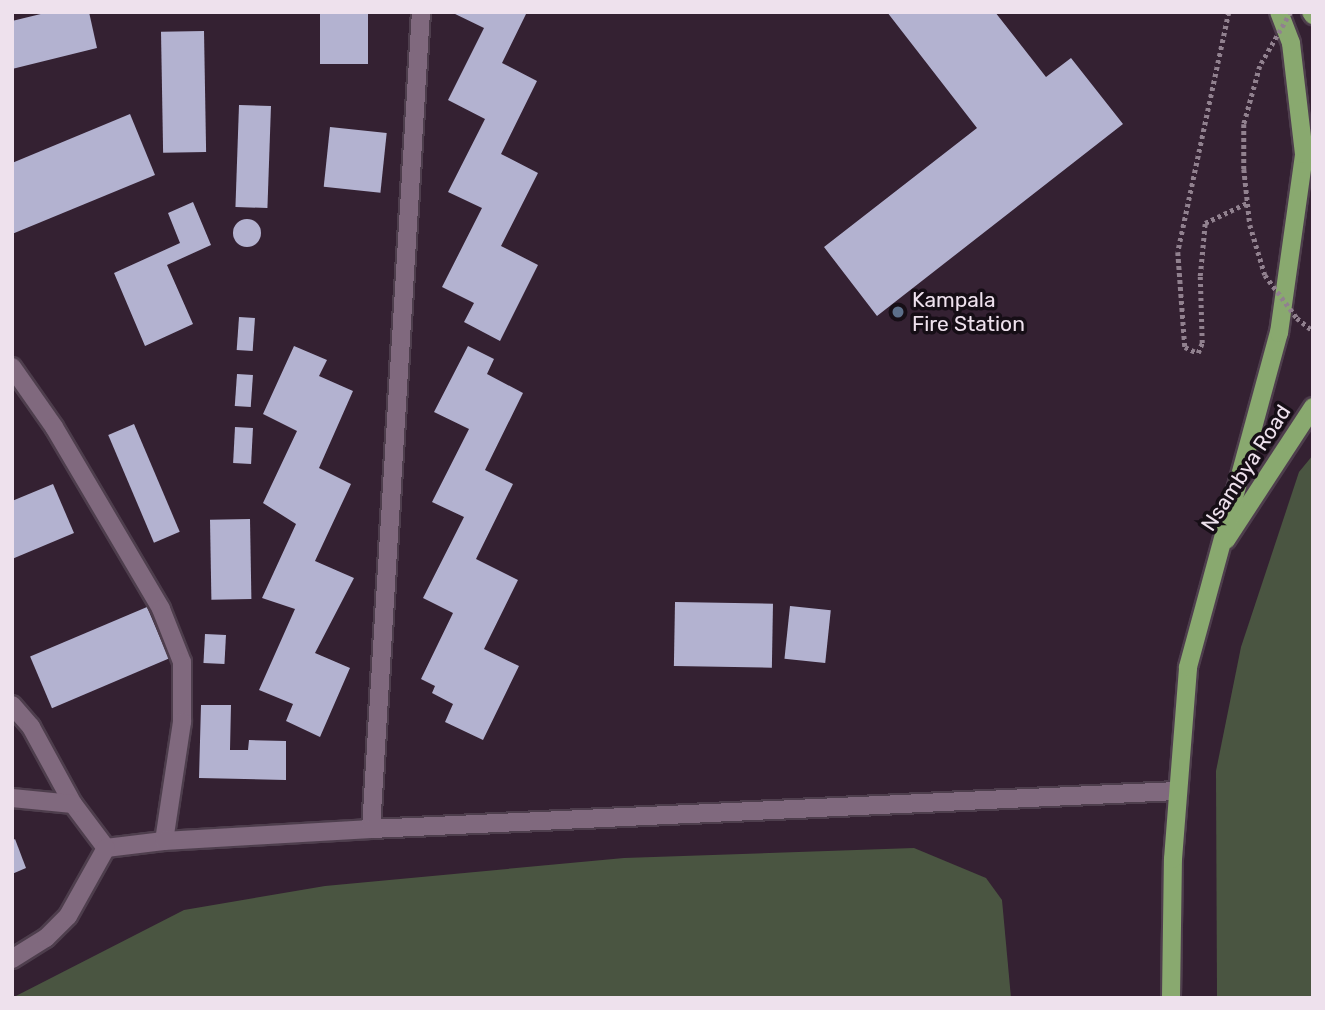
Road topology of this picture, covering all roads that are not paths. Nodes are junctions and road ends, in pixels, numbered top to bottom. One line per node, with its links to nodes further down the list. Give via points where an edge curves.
1 (421, 12): 10 (street)
2 (1279, 12): 5 (main road, via 1291,43 1304,154 1279,333)
3 (12, 367): 11 (street, via 54,427 161,609 182,662 183,722)
4 (1313, 407): 5 (main road, Nsambya Road)
5 (1216, 554): 7 (main road, via 1188,667)
6 (12, 705): 9 (street, via 31,727)
7 (1178, 791): 10 (street); 14 (main road)
8 (12, 798): 9 (street)
9 (73, 804): 12 (street)
10 (371, 829): 11 (street)
11 (164, 842): 12 (street)
12 (106, 848): 13 (street, via 68,916 46,938)
13 (12, 959)
14 (1171, 998)

